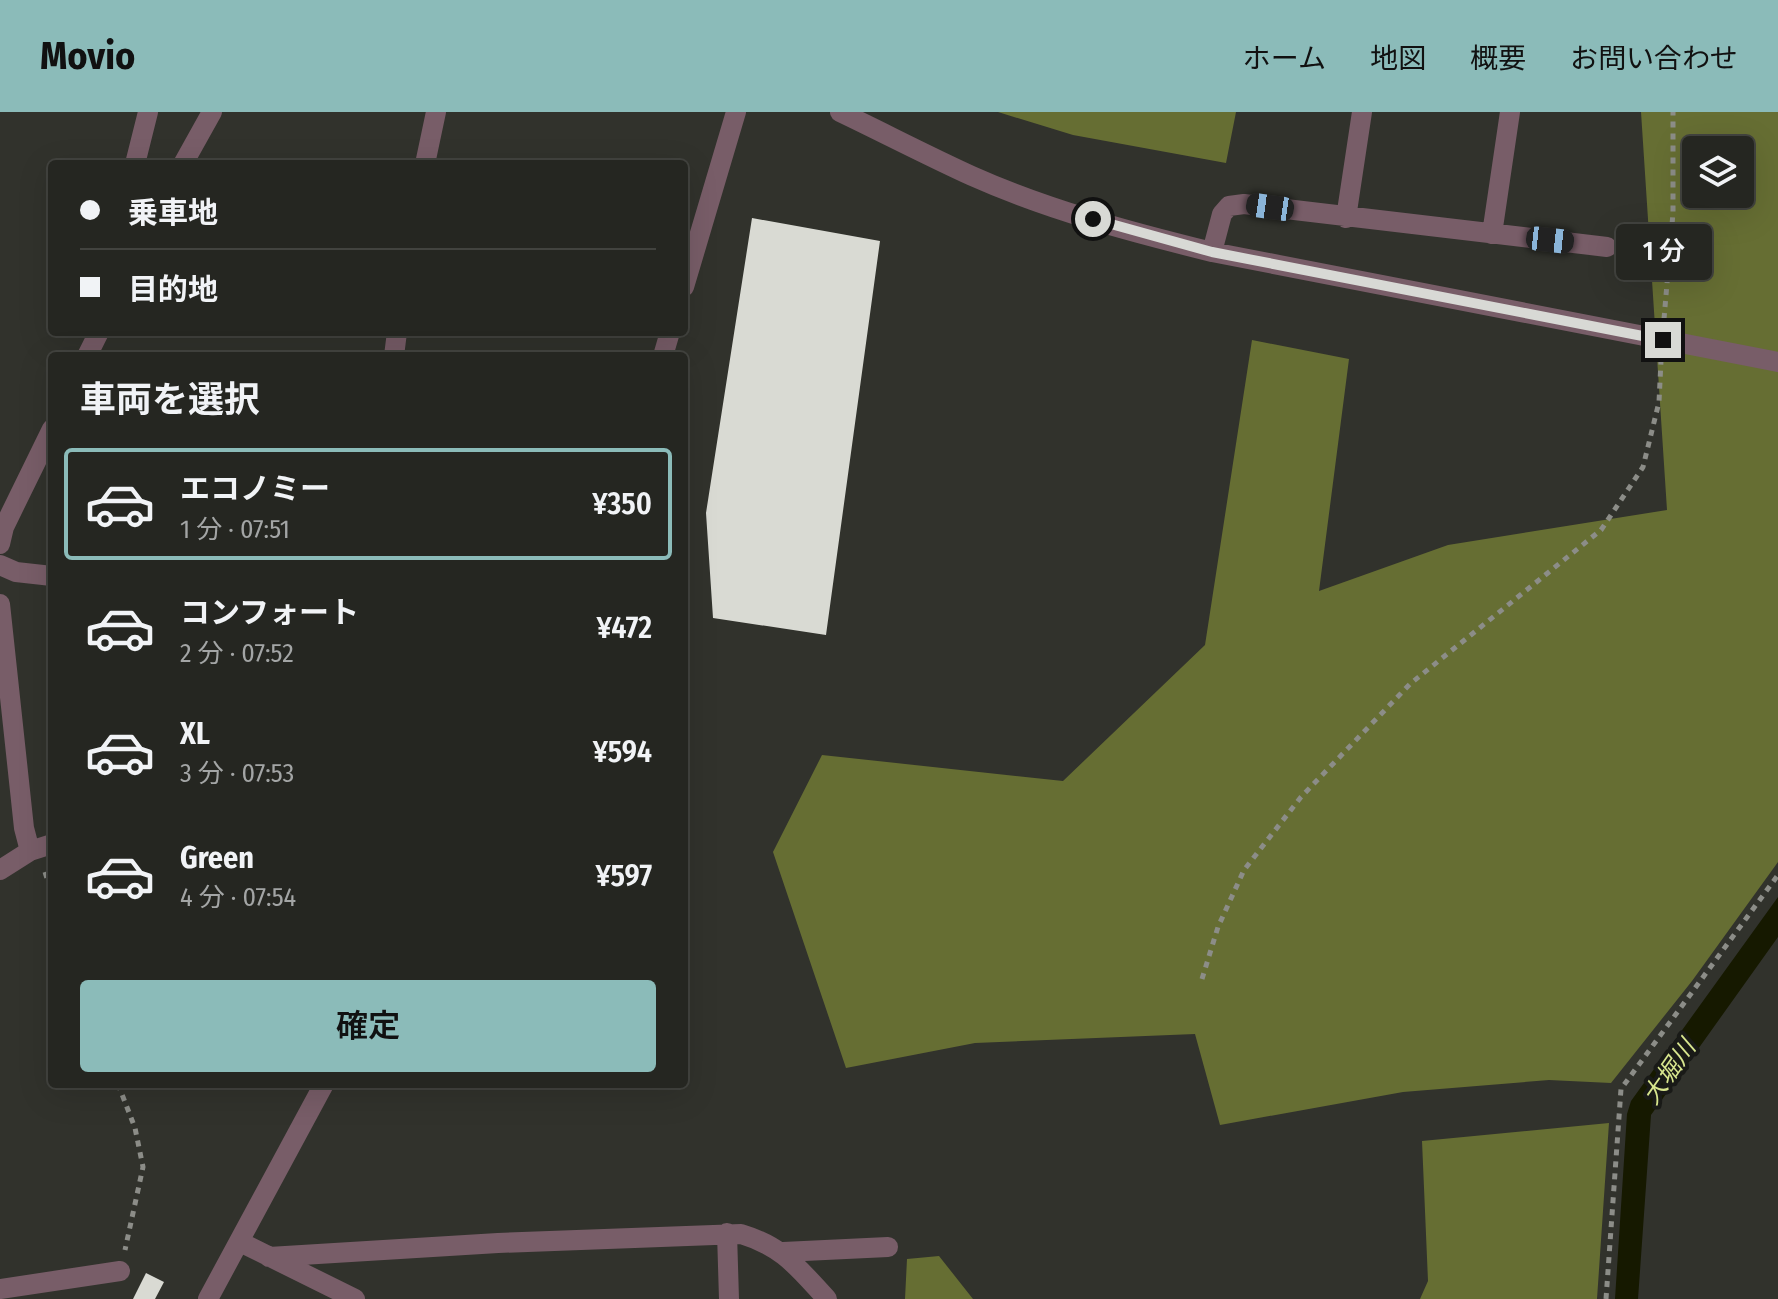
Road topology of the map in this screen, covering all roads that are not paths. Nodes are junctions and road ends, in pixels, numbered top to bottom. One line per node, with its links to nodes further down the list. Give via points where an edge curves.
1 (148, 112): 8 (street)
2 (212, 112): 9 (street)
3 (436, 112): 10 (street)
4 (736, 112): 15 (street)
5 (840, 112): 14 (street, via 1020,195)
6 (1362, 112): 11 (street)
7 (1510, 112): 12 (street)
8 (136, 160)
9 (185, 160)
10 (426, 160)
11 (1346, 218): 12 (street); 14 (street, via 1229,206)
12 (1492, 234): 13 (street)
13 (1607, 247)
14 (1212, 252): 16 (street)
15 (688, 274)
16 (1778, 362)
17 (48, 437): 18 (street)
18 (0, 544)
19 (0, 565): 20 (street)
20 (48, 576)
21 (0, 604): 23 (street)
22 (48, 845): 23 (street)
23 (30, 851): 24 (street)
24 (0, 870)
25 (322, 1088): 27 (street)
26 (727, 1233): 29 (street); 30 (street); 35 (street)
27 (240, 1242): 30 (street); 33 (street)
28 (888, 1247): 29 (street)
29 (783, 1252): 36 (street)
30 (269, 1257): 34 (street)
31 (120, 1271): 32 (street)
32 (0, 1289)
33 (208, 1299)
34 (355, 1299)
35 (729, 1299)
36 (827, 1299)

